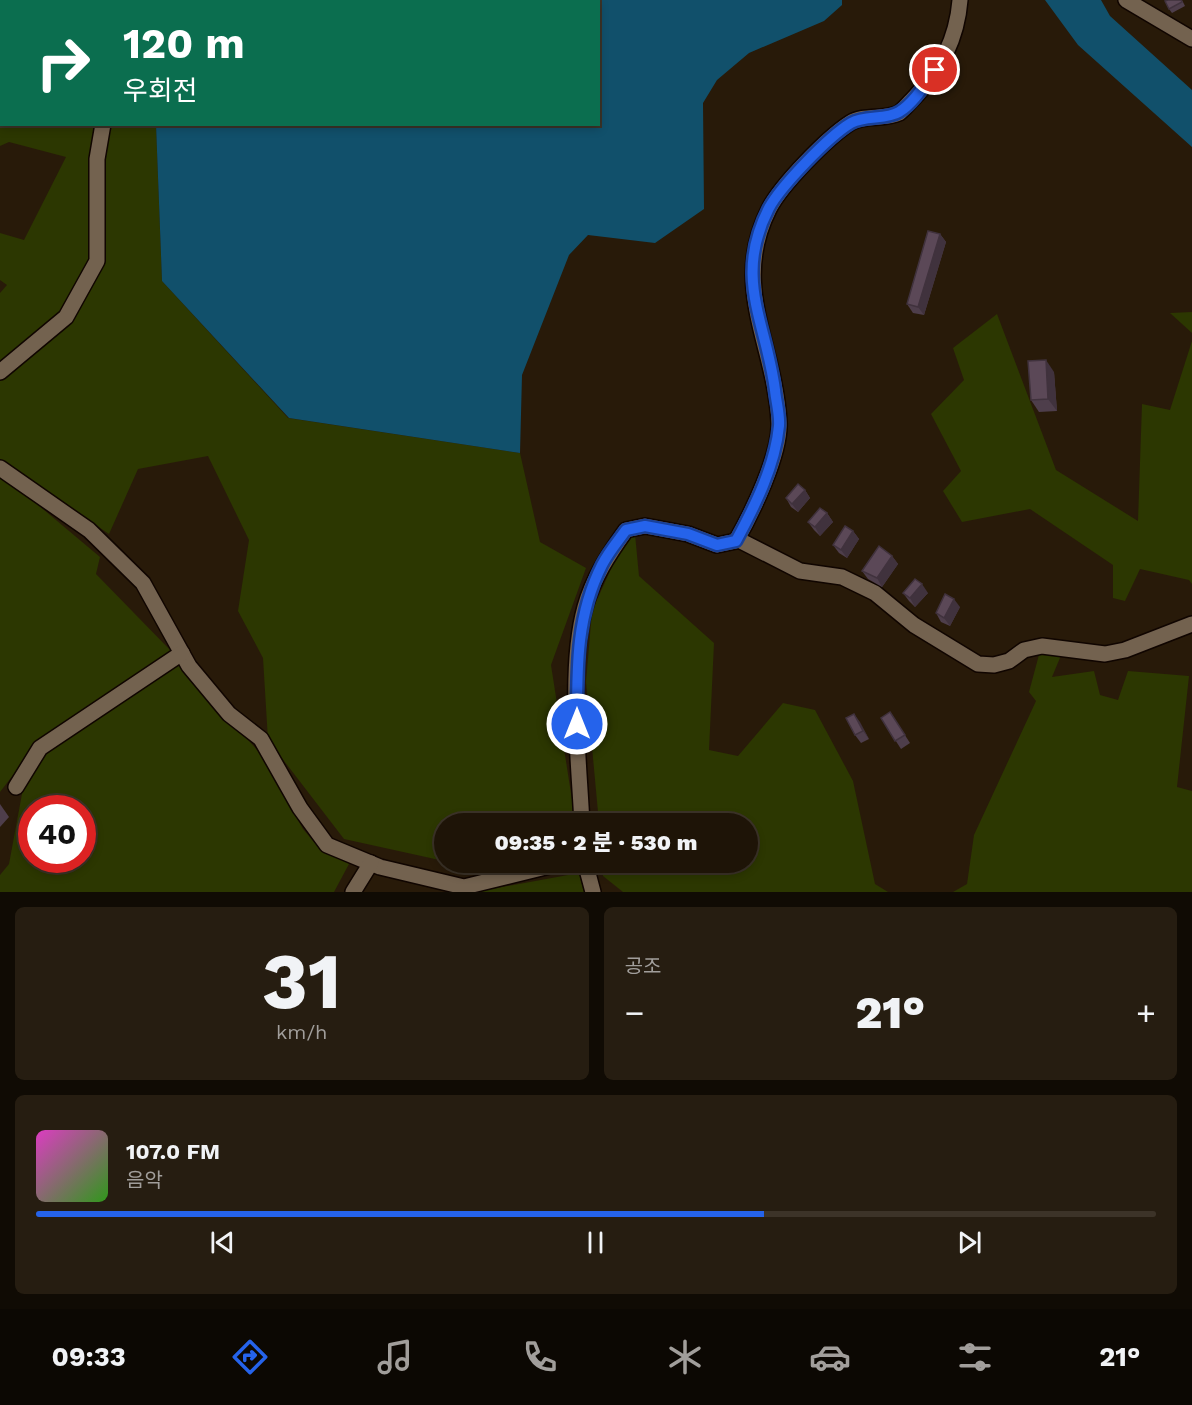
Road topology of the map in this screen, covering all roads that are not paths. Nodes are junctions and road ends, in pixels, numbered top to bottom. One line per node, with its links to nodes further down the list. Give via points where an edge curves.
1 (960, 0): 7 (street, via 958,24 948,51 921,90 899,113 852,122 792,177 770,207 756,243 752,277 780,424 771,462)
2 (1126, 0): 3 (street)
3 (1192, 39)
4 (103, 126): 5 (street, via 97,159 97,261 66,317)
5 (0, 372)
6 (0, 468): 9 (street, via 89,530 142,583)
7 (737, 538): 8 (street, via 800,571 842,576 875,593 914,625 978,664 1009,661 1024,650 1042,646 1105,654); 11 (street, via 717,545 688,534 645,526 626,530 602,564 585,607 578,647)
8 (1192, 624)
9 (182, 653): 10 (street, via 40,748); 12 (street, via 230,714 261,739 300,808 327,845)
10 (16, 788)
11 (581, 813)
12 (371, 863): 13 (street, via 464,887); 15 (street)
13 (521, 873)
14 (588, 873): 16 (street)
15 (353, 892)
16 (593, 892)

